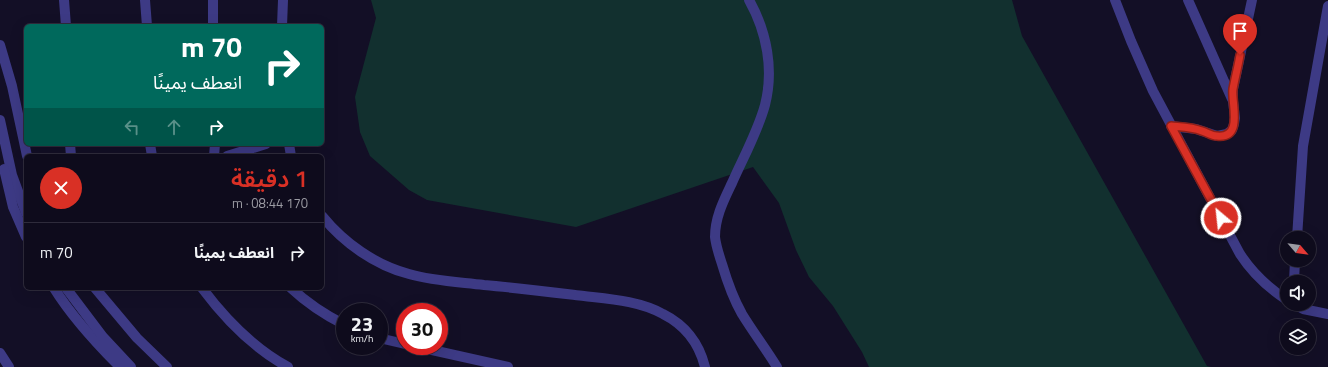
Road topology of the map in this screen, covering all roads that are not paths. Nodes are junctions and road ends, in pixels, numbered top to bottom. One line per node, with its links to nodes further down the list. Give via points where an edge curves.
1 (64, 0): 10 (street)
2 (145, 0): 11 (street)
3 (213, 0): 12 (street)
4 (283, 0): 13 (street)
5 (750, 0): 45 (street, via 767,48 768,91 760,119 720,208 715,228 717,249 735,301)
6 (1115, 0): 17 (street, via 1141,66)
7 (1188, 0): 15 (street)
8 (1252, 0): 15 (street, via 1233,89)
9 (1328, 6): 25 (street, via 1303,146)
10 (66, 24)
11 (147, 24)
12 (213, 24)
13 (282, 24)
14 (0, 45): 19 (street)
15 (1233, 101): 17 (street, via 1234,124 1227,134 1217,136 1196,129)
16 (0, 120): 18 (street)
17 (1171, 126): 32 (street, via 1240,254 1252,272)
18 (2, 140): 22 (street)
19 (24, 142)
20 (260, 146): 21 (street)
21 (234, 154)
22 (2, 158): 23 (street); 26 (street, via 13,206)
23 (24, 208)
24 (324, 218): 44 (street, via 364,254 408,274 439,280 608,298 652,309 674,321 689,335 699,347)
25 (1297, 231)
26 (24, 232)
27 (55, 290): 39 (street, via 80,323)
28 (68, 290): 40 (street, via 103,337)
29 (97, 290): 41 (street, via 137,338)
30 (203, 290): 42 (street, via 246,337)
31 (293, 290): 35 (street, via 314,308)
32 (1280, 295)
33 (1313, 311): 34 (street)
34 (1328, 314)
35 (336, 321)
36 (0, 353): 38 (street)
37 (448, 354): 43 (street)
38 (9, 367)
39 (120, 367)
40 (131, 367)
41 (166, 367)
42 (288, 367)
43 (508, 367)
44 (705, 367)
45 (777, 367)

